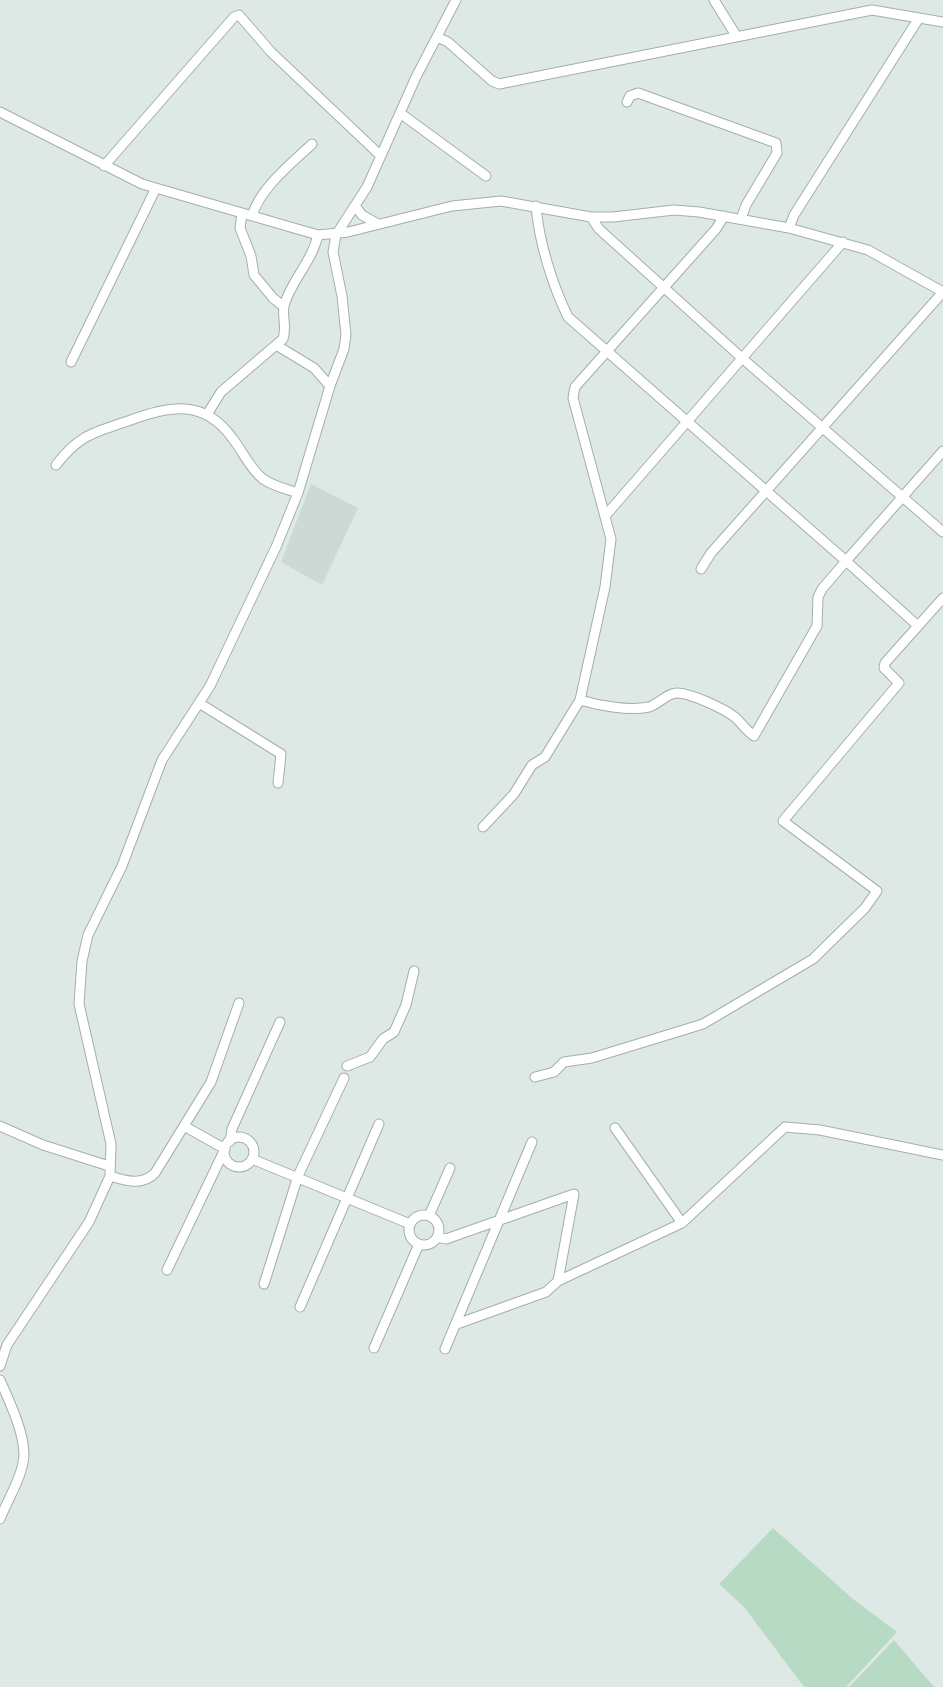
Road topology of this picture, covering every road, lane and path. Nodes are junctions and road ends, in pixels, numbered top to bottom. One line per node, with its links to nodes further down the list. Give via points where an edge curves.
1 (456, 0): 5 (street)
2 (714, 0): 6 (street)
3 (919, 18): 4 (street); 6 (street, via 872,10); 22 (street)
4 (943, 22)
5 (437, 37): 6 (street, via 499,84); 9 (street)
6 (737, 37)
7 (627, 102): 20 (street, via 638,93 776,143 777,153)
8 (0, 112): 12 (street)
9 (400, 113): 11 (street); 13 (street)
10 (312, 144): 17 (street)
11 (381, 156): 12 (street, via 239,15); 15 (street)
12 (104, 166): 14 (street)
13 (486, 176)
14 (156, 188): 17 (street); 32 (street)
15 (355, 206): 21 (street); 24 (street)
16 (536, 206): 19 (street); 21 (street, via 479,202); 30 (street, via 568,317)
17 (247, 215): 23 (street); 28 (street, via 240,228 254,275)
18 (724, 216): 19 (street, via 674,210); 20 (street); 26 (street)
19 (591, 217): 26 (street)
20 (741, 219): 22 (street)
21 (376, 223): 24 (street)
22 (789, 228): 25 (street)
23 (318, 235): 24 (street); 28 (street, via 315,251)
24 (336, 235): 33 (street, via 333,252 346,335)
25 (843, 242): 27 (street, via 878,254); 31 (street)
26 (663, 287): 30 (street); 31 (street)
27 (943, 292): 36 (street)
28 (284, 307): 29 (street, via 286,328)
29 (276, 345): 33 (street, via 304,360); 34 (street, via 221,392)
30 (608, 351): 35 (street); 42 (street, via 575,387 573,398)
31 (743, 359): 35 (street); 36 (street)
32 (71, 362)
33 (330, 386): 40 (street)
34 (208, 413): 38 (street, via 181,408 143,415 86,435); 40 (street, via 262,478)
35 (687, 421): 39 (street); 42 (street)
36 (823, 426): 39 (street); 41 (street)
37 (943, 451): 41 (street)
38 (56, 465)
39 (767, 491): 44 (street); 45 (street)
40 (298, 493): 49 (street)
41 (902, 497): 43 (street); 44 (street)
42 (606, 515): 48 (street, via 611,539 605,587)
43 (943, 532)
44 (846, 561): 47 (street); 48 (street, via 822,589 817,626 754,736 736,719 680,693 647,708)
45 (701, 569)
46 (943, 598): 47 (street)
47 (918, 626): 56 (street, via 885,663 899,683 783,821 877,891 865,908 813,959 703,1024 564,1062 554,1072)
48 (580, 700): 51 (street, via 545,757 532,765)
49 (199, 703): 50 (street, via 281,754); 67 (street, via 162,760 122,866 88,935 82,961 79,1004 111,1144)
50 (278, 783)
51 (483, 827)
52 (414, 971): 55 (street, via 394,1032 370,1057)
53 (239, 1003): 60 (street, via 211,1082)
54 (280, 1022): 63 (street)
55 (347, 1066)
56 (535, 1077)
57 (344, 1078): 68 (street)
58 (379, 1124): 69 (street)
59 (0, 1126): 67 (street)
60 (184, 1126): 63 (street); 67 (street, via 149,1178 129,1182)
61 (615, 1128): 72 (street)
62 (532, 1142): 71 (street)
63 (227, 1145): 65 (street, via 239,1138 249,1141); 65 (street, via 226,1158 232,1165 245,1166); 76 (street)
64 (943, 1155): 72 (street, via 785,1127)
65 (252, 1159): 68 (street)
66 (450, 1168): 70 (street)
67 (110, 1171): 83 (street, via 89,1222 7,1345)
68 (298, 1176): 69 (street); 78 (street)
69 (346, 1197): 73 (street); 79 (street)
70 (429, 1216): 73 (street); 74 (street, via 437,1223)
71 (501, 1220): 74 (street, via 446,1239); 77 (street, via 574,1194); 80 (street)
72 (682, 1223): 77 (street)
73 (410, 1224): 75 (street, via 410,1236)
74 (437, 1237): 75 (street)
75 (419, 1244): 81 (street)
76 (167, 1270)
77 (558, 1281): 80 (street, via 546,1292)
78 (264, 1284)
79 (300, 1307)
80 (457, 1324): 82 (street)
81 (374, 1348)
82 (445, 1349)
83 (0, 1366)
84 (0, 1380): 85 (street, via 24,1454)
85 (0, 1519)

